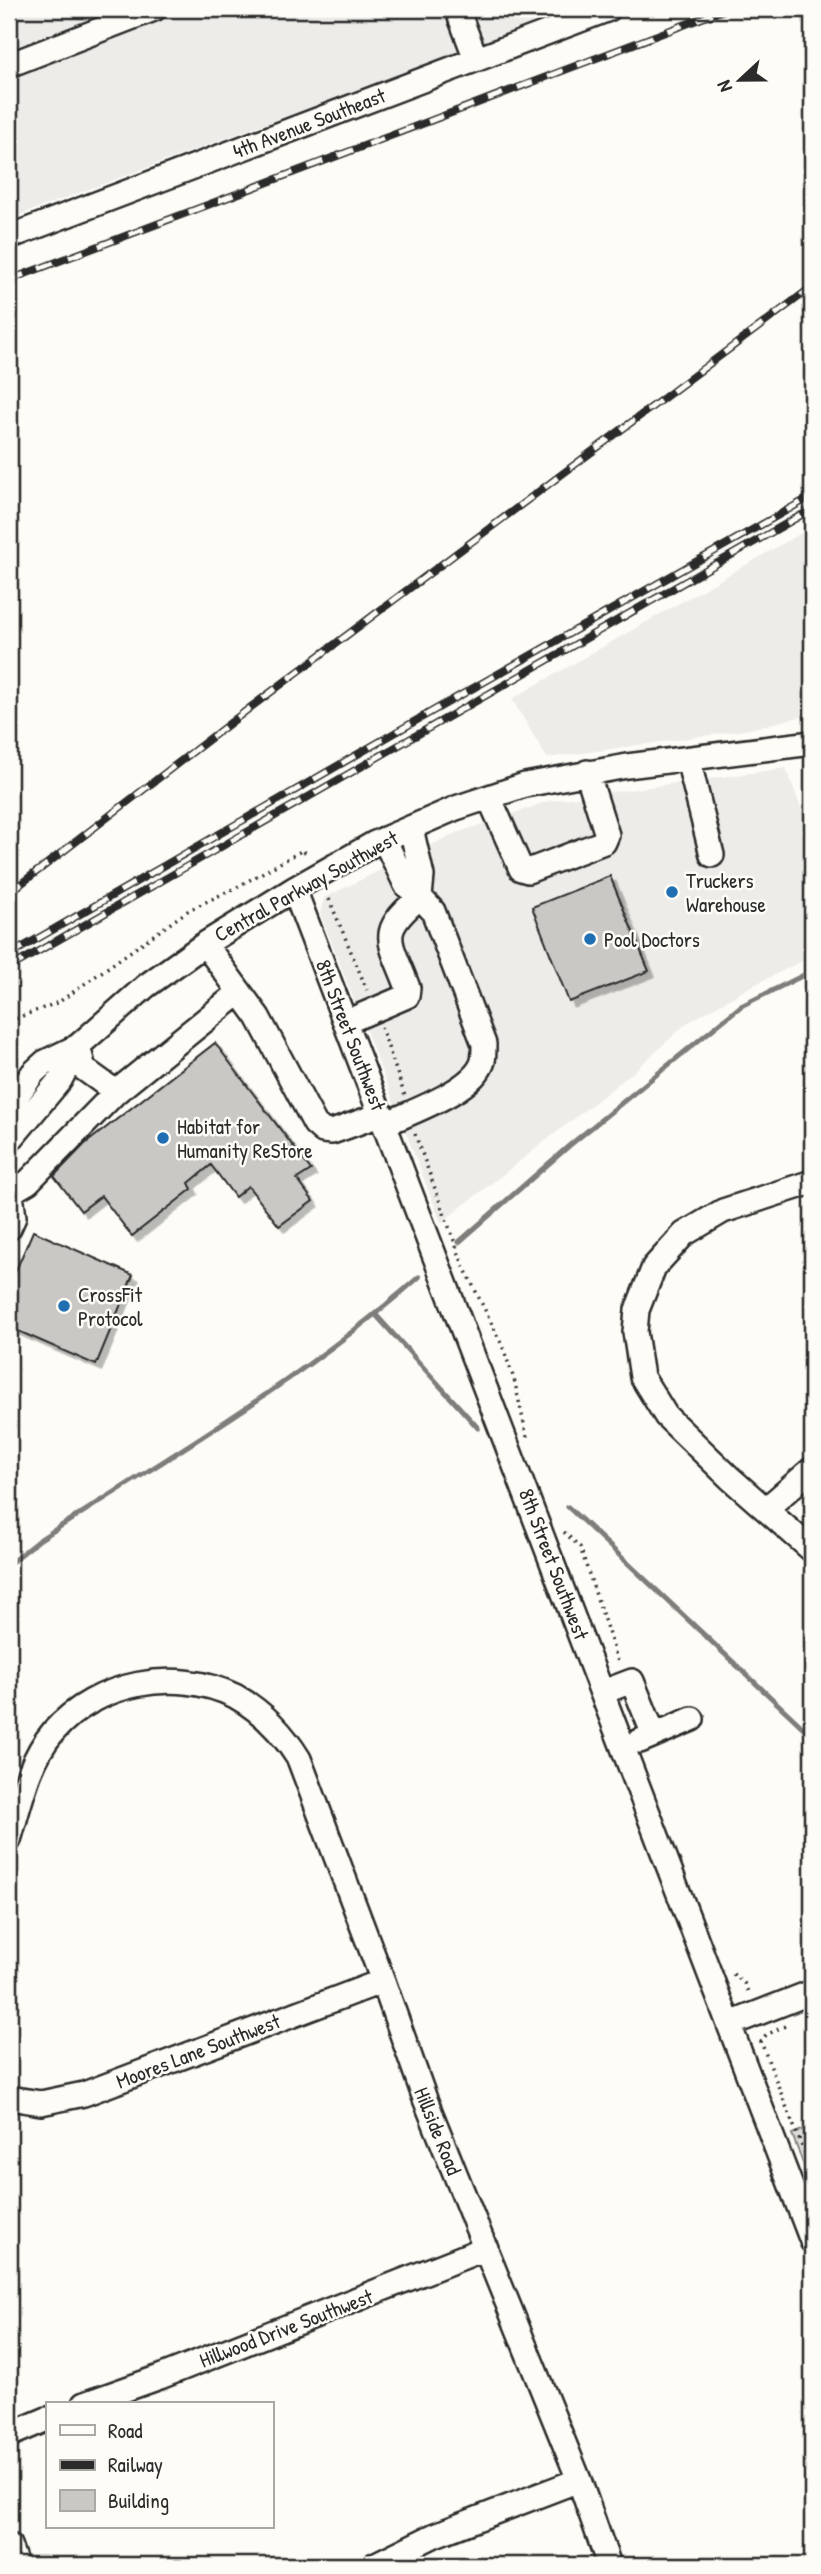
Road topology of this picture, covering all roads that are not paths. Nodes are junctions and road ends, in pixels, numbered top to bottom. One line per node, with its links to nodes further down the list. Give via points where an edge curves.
1 (154, 9): 5 (street)
2 (457, 9): 4 (street)
3 (609, 9): 4 (street, 4th Avenue Southeast)
4 (476, 59): 6 (street, 4th Avenue Southeast)
5 (9, 65)
6 (9, 237)
7 (812, 743): 8 (street, Central Parkway Southwest)
8 (688, 759): 9 (street, Central Parkway Southwest); 13 (street)
9 (587, 772): 10 (street, Central Parkway Southwest); 10 (street, via 607,835 604,842 528,871 521,869)
10 (489, 797): 11 (street, Central Parkway Southwest)
11 (411, 828): 12 (street, Central Parkway Southwest); 15 (street, via 422,876)
12 (384, 839): 14 (street, Central Parkway Southwest); 15 (street, via 406,885)
13 (712, 855)
14 (294, 889): 16 (street, Central Parkway Southwest); 18 (street, 8th Street Southwest)
15 (420, 897): 18 (street, via 392,925 389,939 407,996); 22 (street, via 433,911 484,1044 483,1063 469,1081 450,1094)
16 (205, 944): 17 (street); 19 (street, Central Parkway Southwest, via 146,986)
17 (240, 992): 20 (street); 22 (street, via 315,1124 332,1132)
18 (346, 1021): 22 (street, 8th Street Southwest)
19 (78, 1046): 20 (street, via 84,1069); 21 (street, Central Parkway Southwest, via 45,1062); 23 (street, Central Parkway Southwest, via 60,1080)
20 (116, 1093): 25 (street, via 28,1182)
21 (9, 1107)
22 (383, 1119): 30 (street, 8th Street Southwest)
23 (9, 1141)
24 (812, 1182): 28 (street, via 723,1211 684,1234 653,1267 637,1310 635,1332 642,1377 666,1416)
25 (10, 1193): 26 (street, via 13,1217)
26 (9, 1228)
27 (812, 1469): 28 (street)
28 (767, 1508): 29 (street)
29 (812, 1550)
30 (613, 1688): 32 (street, via 632,1681); 33 (street, 8th Street Southwest)
31 (692, 1719): 32 (street)
32 (654, 1735): 33 (street)
33 (624, 1747): 37 (street, 8th Street Southwest)
34 (9, 1840): 35 (street, Hillside Road, via 39,1752 85,1704 126,1687 171,1682 215,1688 254,1708 287,1739 299,1759)
35 (383, 1980): 38 (street, Moores Lane Southwest, via 84,2094 41,2103); 40 (street, Hillside Road, via 429,2110)
36 (812, 1992): 37 (street)
37 (730, 2024): 39 (street, 8th Street Southwest)
38 (9, 2098)
39 (812, 2241)
40 (486, 2248): 41 (street, Hillwood Drive Southwest); 44 (street, Hillside Road)
41 (90, 2402)
42 (46, 2419): 43 (street)
43 (9, 2435)
44 (579, 2480): 47 (street, via 435,2535); 48 (street, Hillside Road)
45 (9, 2545): 46 (street)
46 (16, 2565)
47 (374, 2565)
48 (609, 2565)

